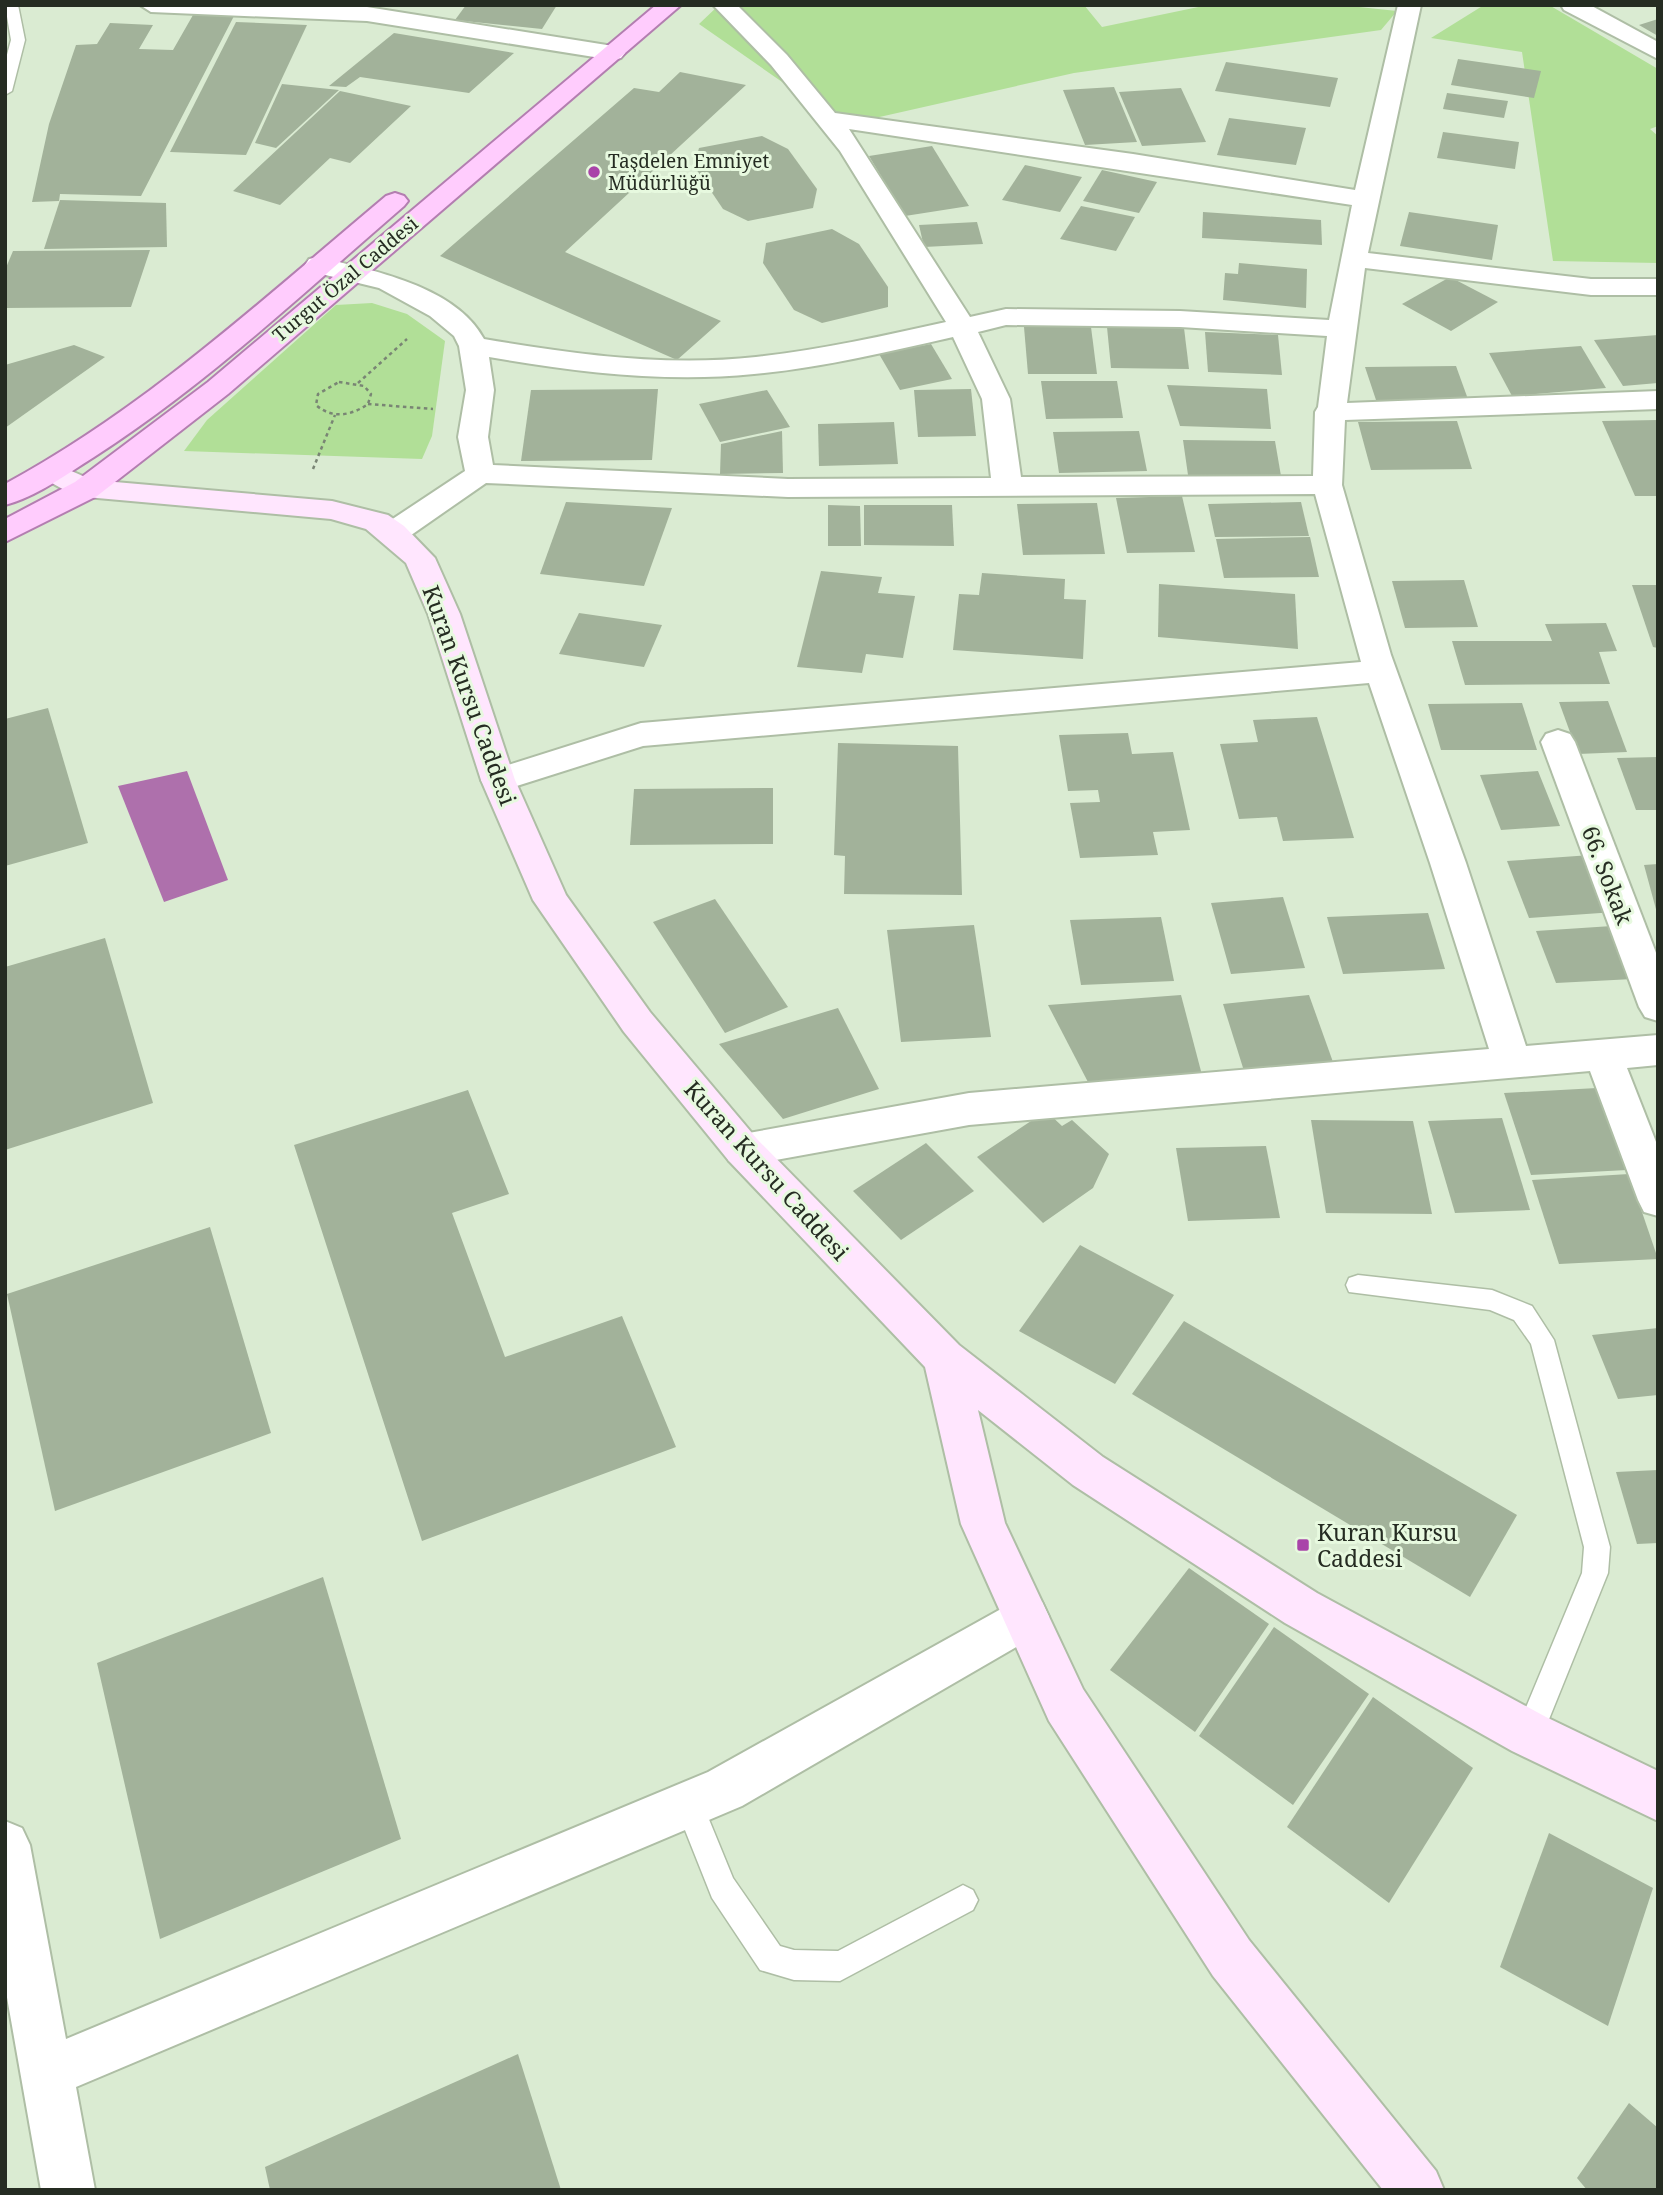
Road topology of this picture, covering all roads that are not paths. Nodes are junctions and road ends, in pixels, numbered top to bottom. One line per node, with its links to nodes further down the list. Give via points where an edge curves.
1 (10, 5): 11 (lane, via 18,40)
2 (151, 5): 8 (street, via 367,14)
3 (635, 5): 8 (main road)
4 (670, 5): 10 (main road, Turgut Özal Caddesi)
5 (724, 5): 13 (street, via 779,60)
6 (1410, 5): 15 (street)
7 (1572, 5): 9 (street)
8 (583, 50): 10 (street); 12 (main road)
9 (1658, 52)
10 (613, 53): 18 (main road, Turgut Özal Caddesi)
11 (5, 91)
12 (522, 98)
13 (827, 119): 15 (street); 20 (street, via 851,148)
14 (412, 187): 17 (main road, Turgut Özal Caddesi)
15 (1364, 199): 16 (street)
16 (1353, 259): 19 (street, via 1591,286); 21 (street)
17 (318, 265): 18 (street); 26 (main road, Turgut Özal Caddesi)
18 (351, 274): 22 (street, via 388,282 440,310 466,332); 26 (main road, Turgut Özal Caddesi, via 218,388)
19 (1658, 287)
20 (961, 325): 21 (street, via 1006,317 1180,319); 22 (street, via 858,350 754,366 655,369); 28 (street, via 996,399)
21 (1342, 329): 24 (street)
22 (473, 346): 25 (street, via 480,390 473,438)
23 (1658, 400): 24 (street)
24 (1329, 412): 27 (street)
25 (480, 474): 28 (street, via 788,488); 31 (street)
26 (69, 480): 29 (main road, Turgut Özal Caddesi); 30 (main road, Turgut Özal Caddesi); 31 (main road, Kuran Kursu Caddesi, via 332,510 377,522)
27 (1327, 485): 28 (street); 32 (street)
28 (1007, 487)
29 (5, 496)
30 (5, 532)
31 (393, 533): 34 (main road, Kuran Kursu Caddesi, via 420,558 444,614)
32 (1381, 671): 34 (street, via 641,735); 38 (street)
33 (1558, 743): 35 (street, 66. Sokak)
34 (498, 780): 39 (main road, Kuran Kursu Caddesi, via 551,900 637,1022)
35 (1658, 1007)
36 (1658, 1050): 37 (street)
37 (1603, 1054): 38 (street); 40 (street)
38 (1511, 1060): 39 (street, via 969,1109)
39 (743, 1150): 42 (main road, Kuran Kursu Caddesi)
40 (1658, 1200)
41 (1358, 1285): 44 (lane, via 1492,1300 1523,1313 1542,1340 1597,1547 1595,1573)
42 (944, 1358): 43 (main road, via 983,1524); 44 (main road, Kuran Kursu Caddesi, via 1088,1471 1301,1608)
43 (1026, 1617): 46 (street, via 725,1789); 51 (main road, via 1066,1705 1231,1958)
44 (1530, 1734): 45 (main road, Kuran Kursu Caddesi)
45 (1658, 1797)
46 (689, 1805): 48 (lane, via 722,1888 771,1959 794,1965 840,1966); 49 (street)
47 (5, 1845): 49 (street)
48 (963, 1900)
49 (45, 2074): 50 (street)
50 (68, 2190)
51 (1417, 2190)

